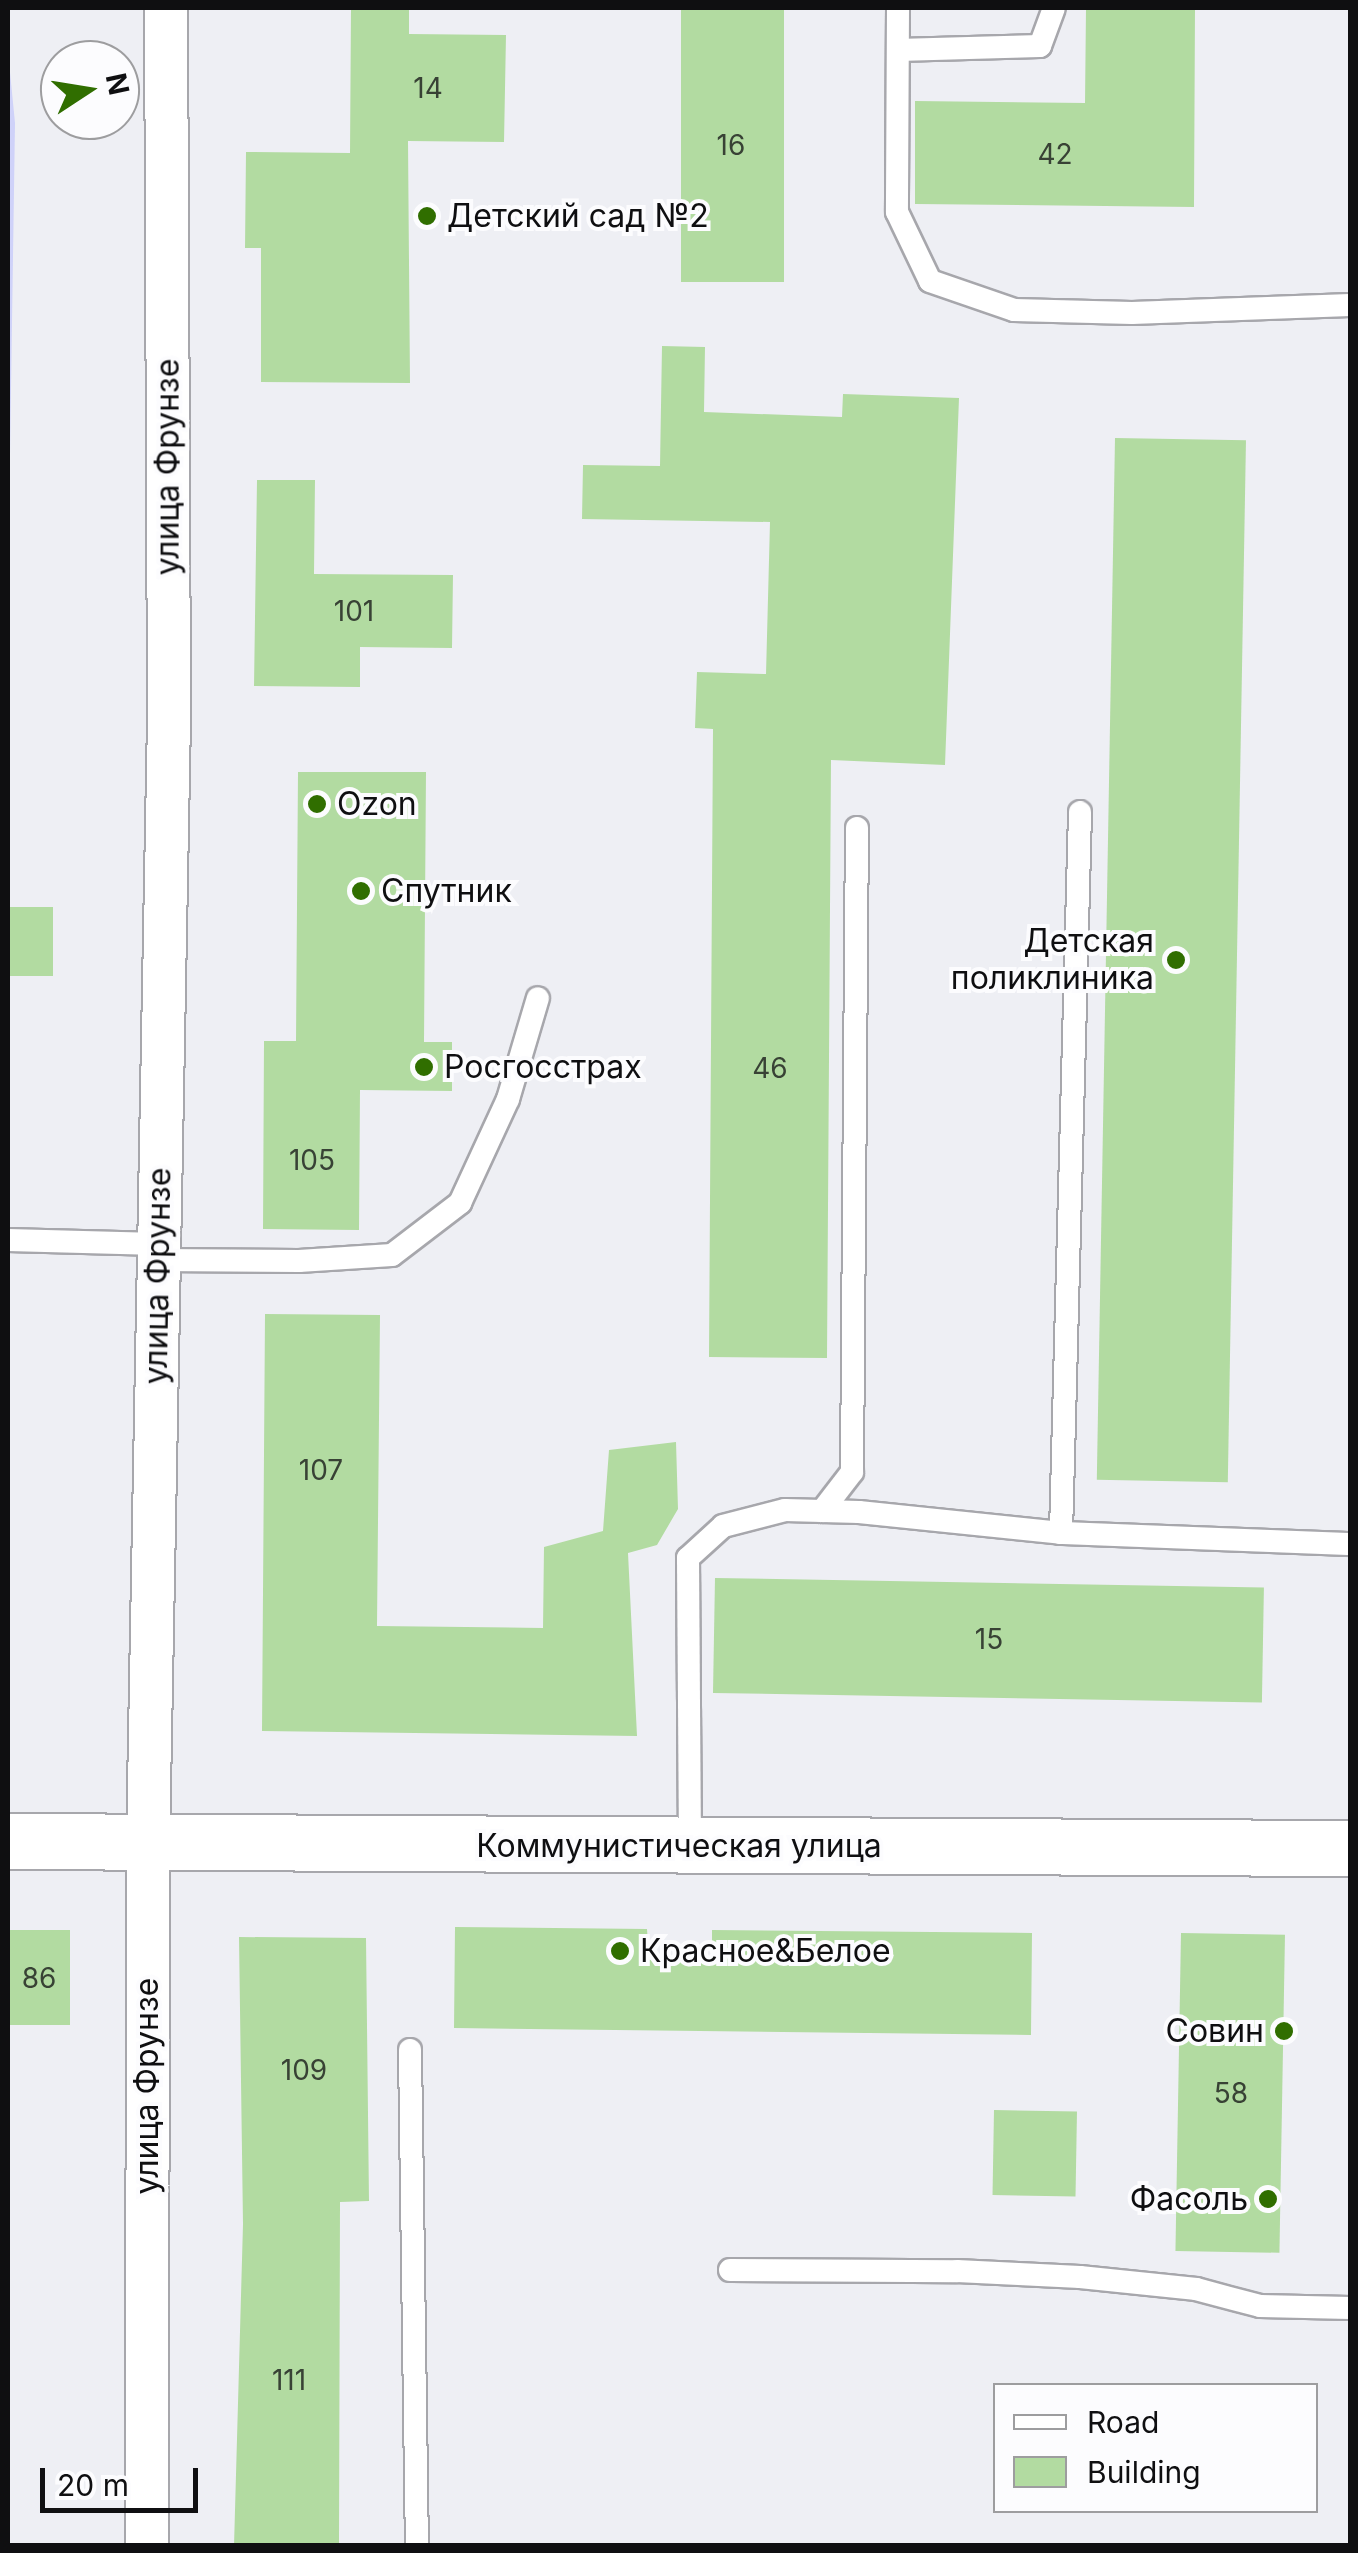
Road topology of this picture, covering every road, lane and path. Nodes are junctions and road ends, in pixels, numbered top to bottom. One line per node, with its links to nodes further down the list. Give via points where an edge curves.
1 (166, 8): 10 (street, улица Фрунзе, via 169,714)
2 (898, 8): 4 (lane)
3 (1054, 8): 4 (lane, via 1040,46)
4 (898, 50): 5 (lane, via 896,212 930,281 1014,310)
5 (1350, 305)
6 (1080, 812): 12 (lane)
7 (857, 828): 11 (lane, via 852,1472)
8 (538, 998): 10 (lane, via 508,1100 460,1203 392,1255 300,1260)
9 (8, 1240): 10 (lane)
10 (158, 1252): 15 (street, улица Фрунзе)
11 (822, 1511): 12 (lane); 16 (lane, via 786,1510 723,1526 688,1558)
12 (1060, 1533): 13 (lane)
13 (1350, 1544)
14 (8, 1841): 15 (street, Коммунистическая улица)
15 (148, 1844): 16 (street, Коммунистическая улица); 21 (street, улица Фрунзе)
16 (690, 1846): 17 (street, Коммунистическая улица)
17 (1350, 1848)
18 (410, 2050): 22 (lane)
19 (730, 2270): 20 (lane, via 1080,2277 1196,2289 1260,2306)
20 (1350, 2308)
21 (146, 2546)
22 (417, 2546)

